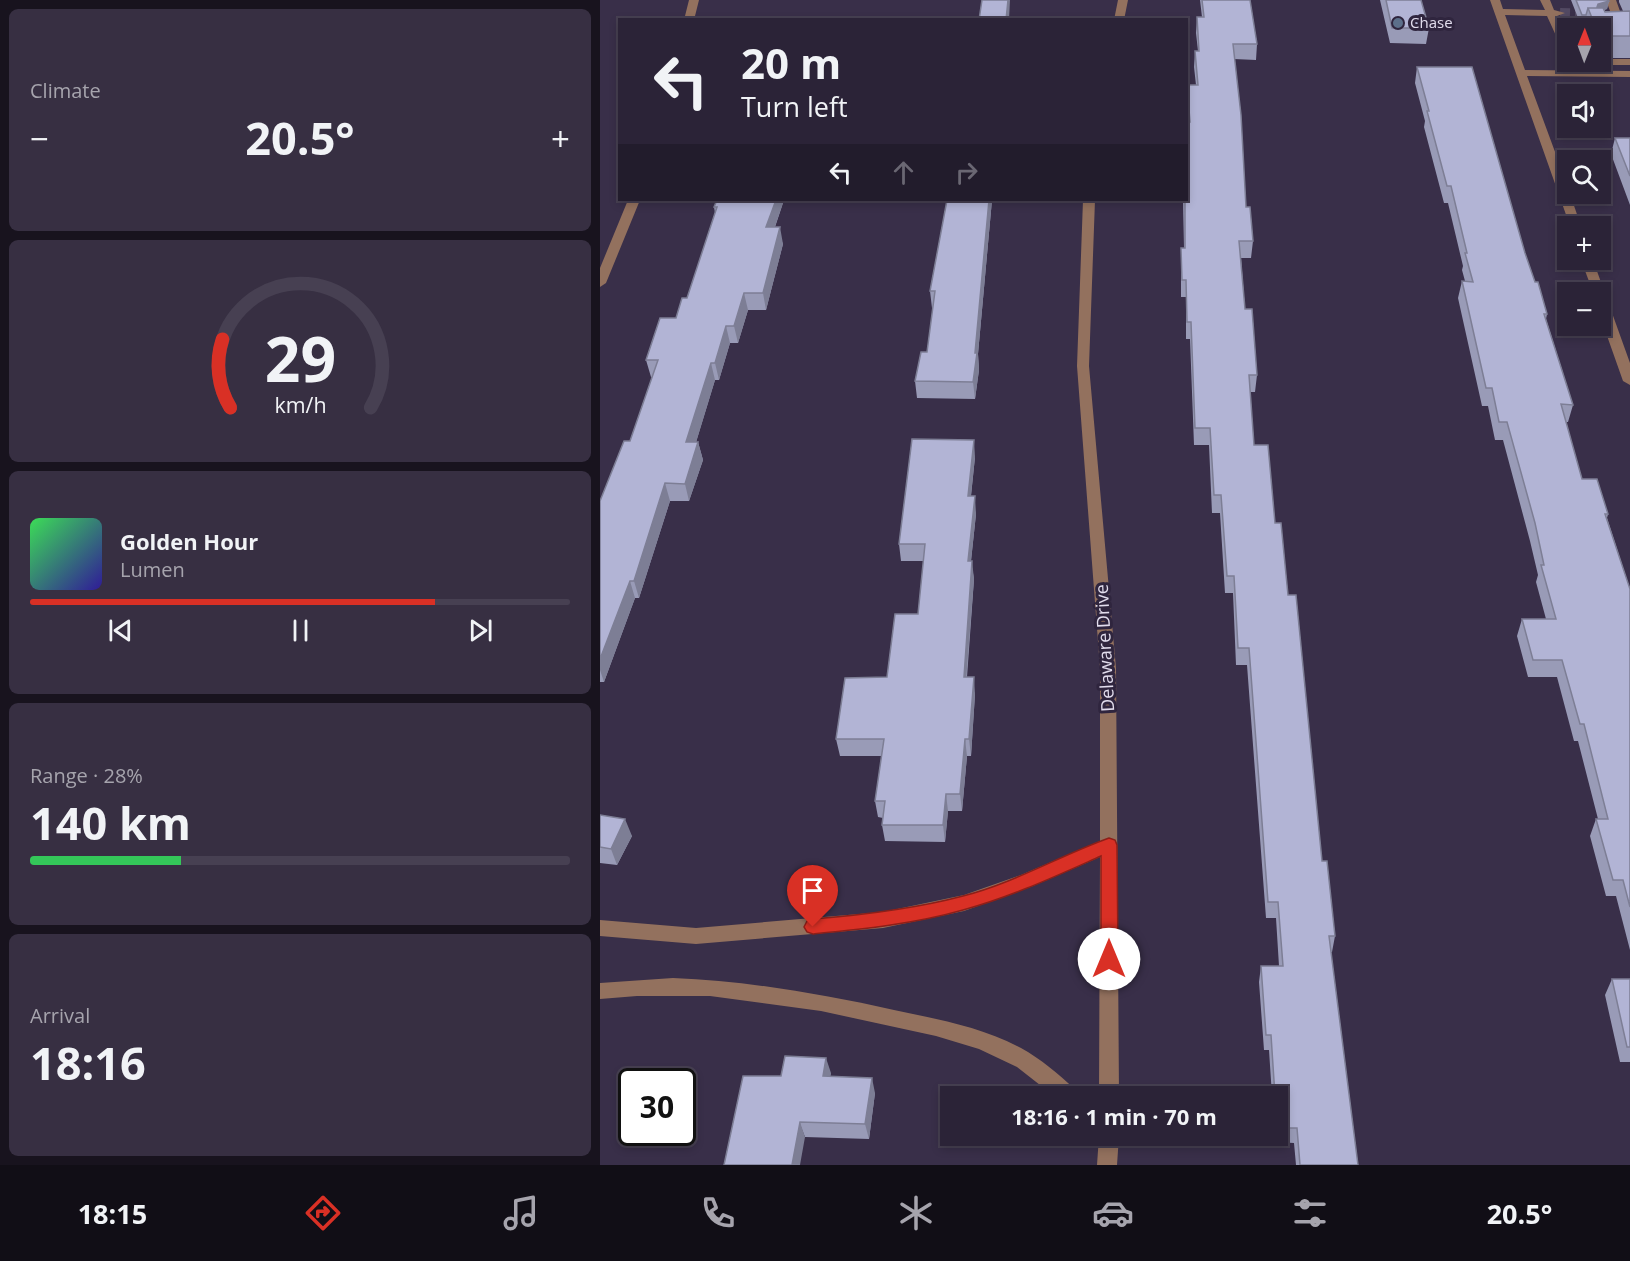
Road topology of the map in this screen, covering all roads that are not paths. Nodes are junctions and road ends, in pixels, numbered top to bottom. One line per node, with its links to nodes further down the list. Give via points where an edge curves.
1 (694, 0): 9 (street)
2 (1123, 0): 10 (street)
3 (1496, 0): 6 (street)
4 (1545, 0): 7 (street)
5 (1611, 0): 12 (street)
6 (1500, 12): 7 (street); 16 (street)
7 (1555, 14): 13 (street)
8 (1602, 14): 11 (street)
9 (690, 18)
10 (1119, 18)
11 (1605, 18)
12 (1610, 18)
13 (1557, 28)
14 (1611, 62): 15 (street)
15 (1630, 62)
16 (1522, 73): 17 (street); 20 (street)
17 (1630, 74)
18 (634, 201): 21 (street)
19 (1089, 201): 24 (street, Delaware Drive, via 1083,366 1107,647)
20 (1572, 216)
21 (600, 283)
22 (1611, 327): 23 (street)
23 (1630, 381)
24 (1109, 845): 25 (street, via 964,903 883,920 696,936); 28 (street, Delaware Drive)
25 (600, 928)
26 (600, 990): 27 (street, via 632,986 728,989 839,1005 950,1030 1006,1050)
27 (1057, 1086)
28 (1109, 1086)
29 (1108, 1146): 30 (street)
30 (1107, 1165)

